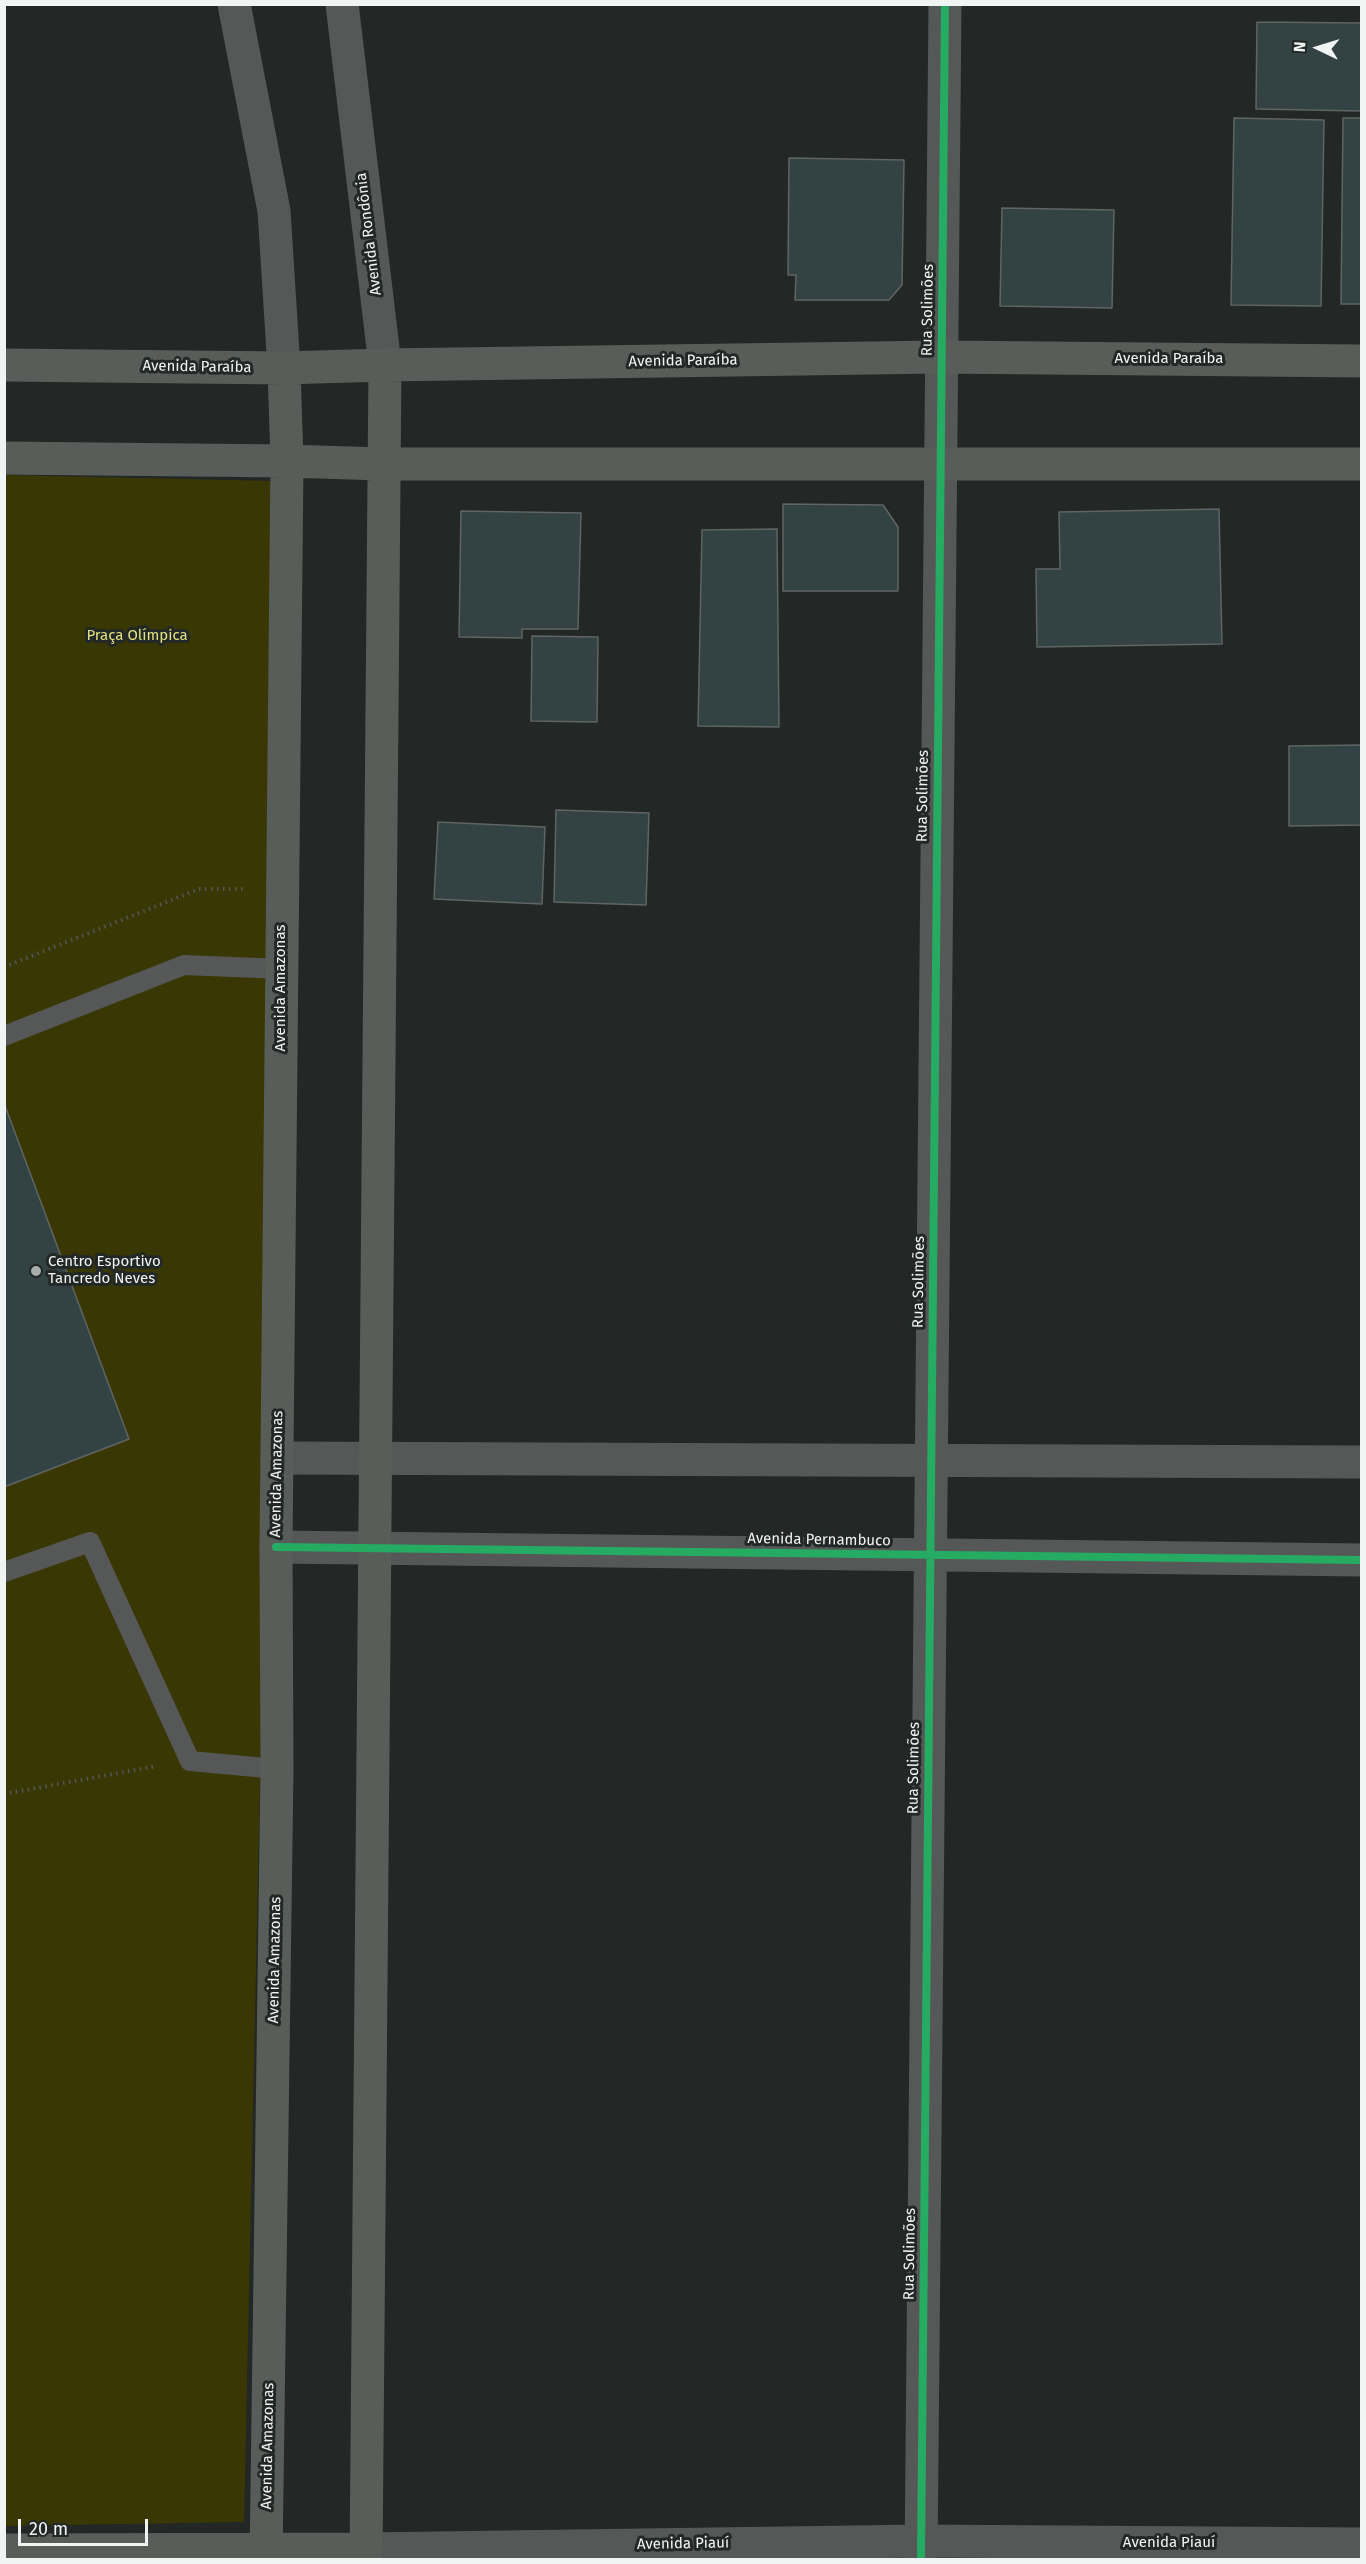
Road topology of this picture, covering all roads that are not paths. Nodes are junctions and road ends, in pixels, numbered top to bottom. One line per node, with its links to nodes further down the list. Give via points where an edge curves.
1 (234, 4): 8 (street, via 274,211)
2 (342, 4): 7 (street, Avenida Rondônia)
3 (945, 4): 4 (street, Rua Solimões)
4 (941, 357): 5 (main road, Avenida Paraíba); 7 (main road, Avenida Paraíba); 13 (street, Rua Solimões)
5 (1362, 360)
6 (4, 365): 8 (main road, Avenida Paraíba)
7 (385, 365): 8 (main road, Avenida Paraíba); 11 (main road, Avenida Rondônia)
8 (284, 368): 10 (main road)
9 (4, 458): 10 (main road)
10 (287, 461): 11 (main road); 14 (main road, Avenida Amazonas)
11 (383, 464): 13 (main road); 17 (main road)
12 (1362, 464): 13 (main road)
13 (940, 465): 18 (street, Rua Solimões)
14 (282, 969): 15 (lane, via 184,965); 16 (main road, Avenida Amazonas)
15 (4, 1036)
16 (277, 1458): 17 (street); 20 (main road, Avenida Amazonas)
17 (374, 1458): 18 (street); 21 (main road)
18 (931, 1461): 19 (street); 22 (street, Rua Solimões)
19 (1362, 1462)
20 (276, 1546): 21 (street, Avenida Pernambuco); 25 (main road, Avenida Amazonas)
21 (374, 1548): 22 (street, Avenida Pernambuco); 30 (main road)
22 (930, 1555): 23 (street, Avenida Pernambuco); 28 (street, Rua Solimões)
23 (1362, 1560)
24 (4, 1572): 25 (lane, via 90,1542 190,1761)
25 (277, 1769): 29 (main road, Avenida Amazonas)
26 (1362, 2544): 28 (street, Avenida Piauí)
27 (4, 2550): 29 (main road, Avenida Piauí)
28 (921, 2550): 30 (street, Avenida Piauí)
29 (266, 2554): 30 (main road, Avenida Piauí)
30 (366, 2554)

